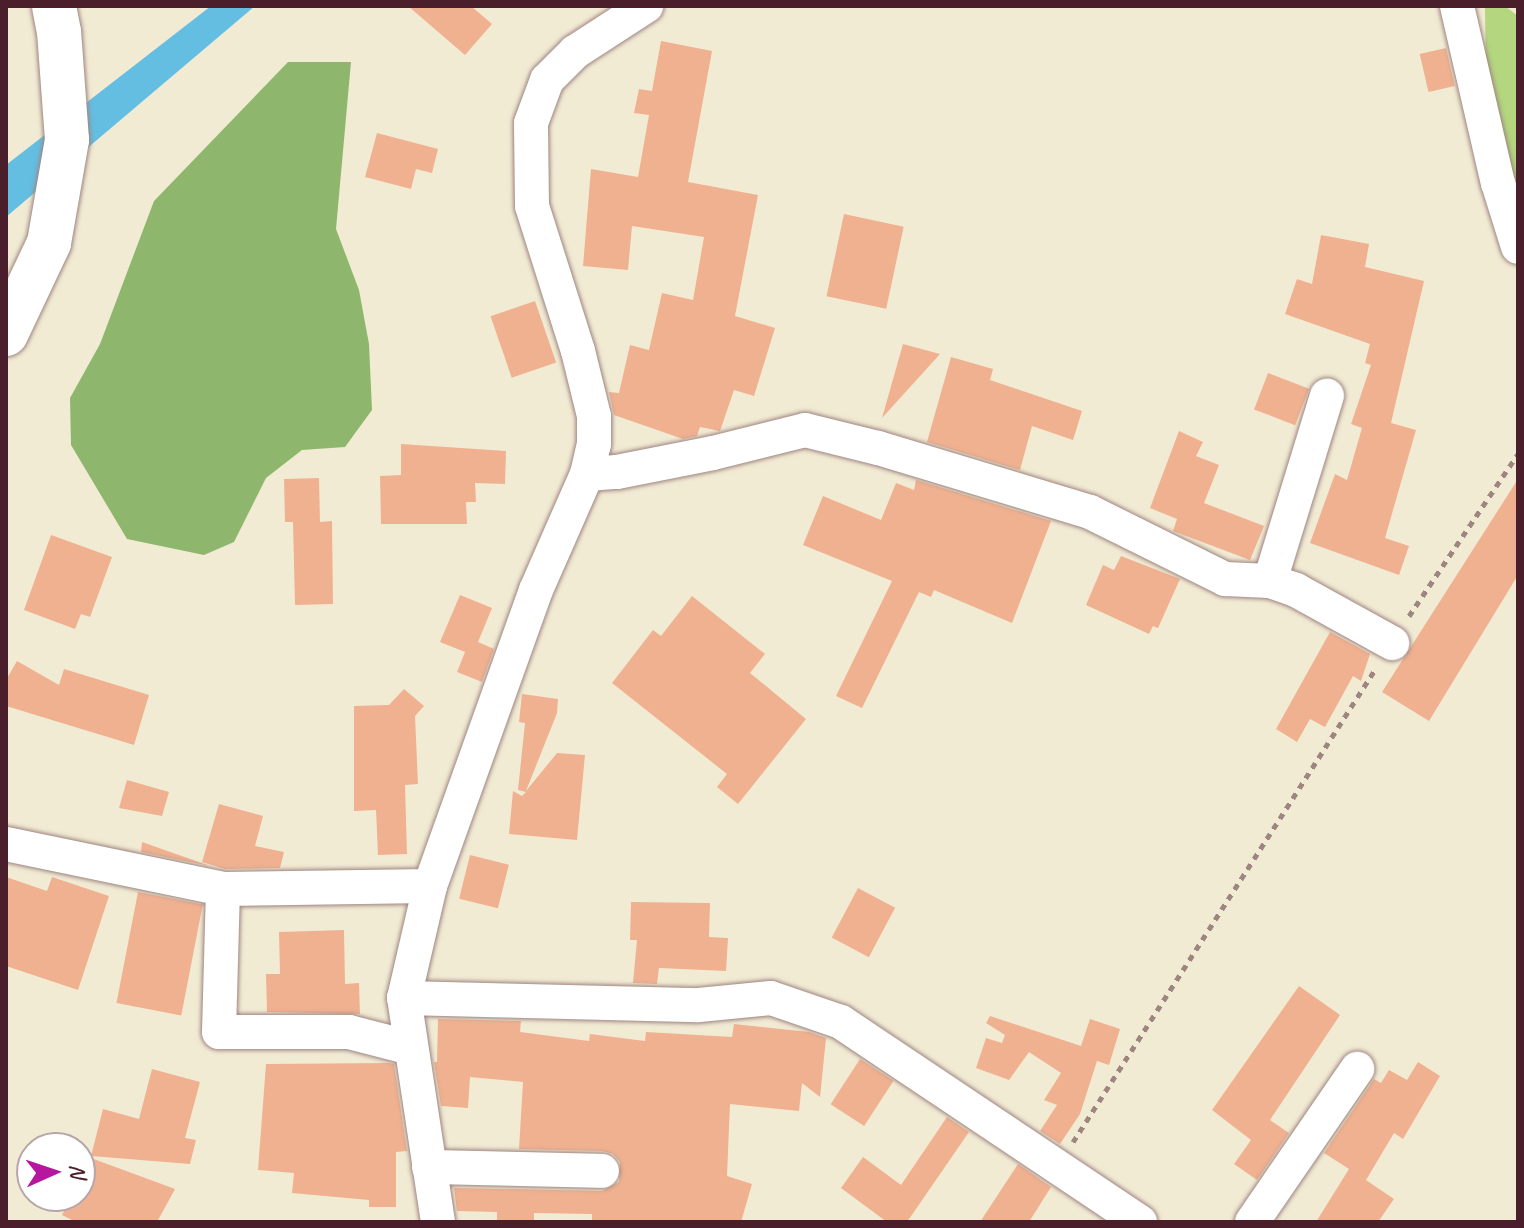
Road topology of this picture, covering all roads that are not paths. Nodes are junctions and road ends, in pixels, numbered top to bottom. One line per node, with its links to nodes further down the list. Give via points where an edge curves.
1 (646, 6): 7 (street, via 575,52 547,80 531,123 532,206 594,416)
2 (1457, 6): 4 (street)
3 (57, 19): 5 (street, via 67,140 49,243)
4 (1518, 247)
5 (6, 334)
6 (1327, 396): 8 (street)
7 (587, 474): 8 (street, via 713,453 805,430 1090,512 1225,579); 11 (street, via 536,590)
8 (1270, 581): 9 (street)
9 (1392, 643)
10 (6, 844): 12 (street)
11 (430, 886): 12 (street); 13 (street)
12 (223, 889): 14 (street, via 219,1032 349,1032)
13 (404, 998): 14 (street); 19 (street, via 699,1005 771,998 841,1022)
14 (411, 1048): 16 (street)
15 (1357, 1069): 20 (street)
16 (429, 1167): 17 (street); 18 (street)
17 (602, 1171)
18 (438, 1222)
19 (1140, 1222)
20 (1252, 1222)

